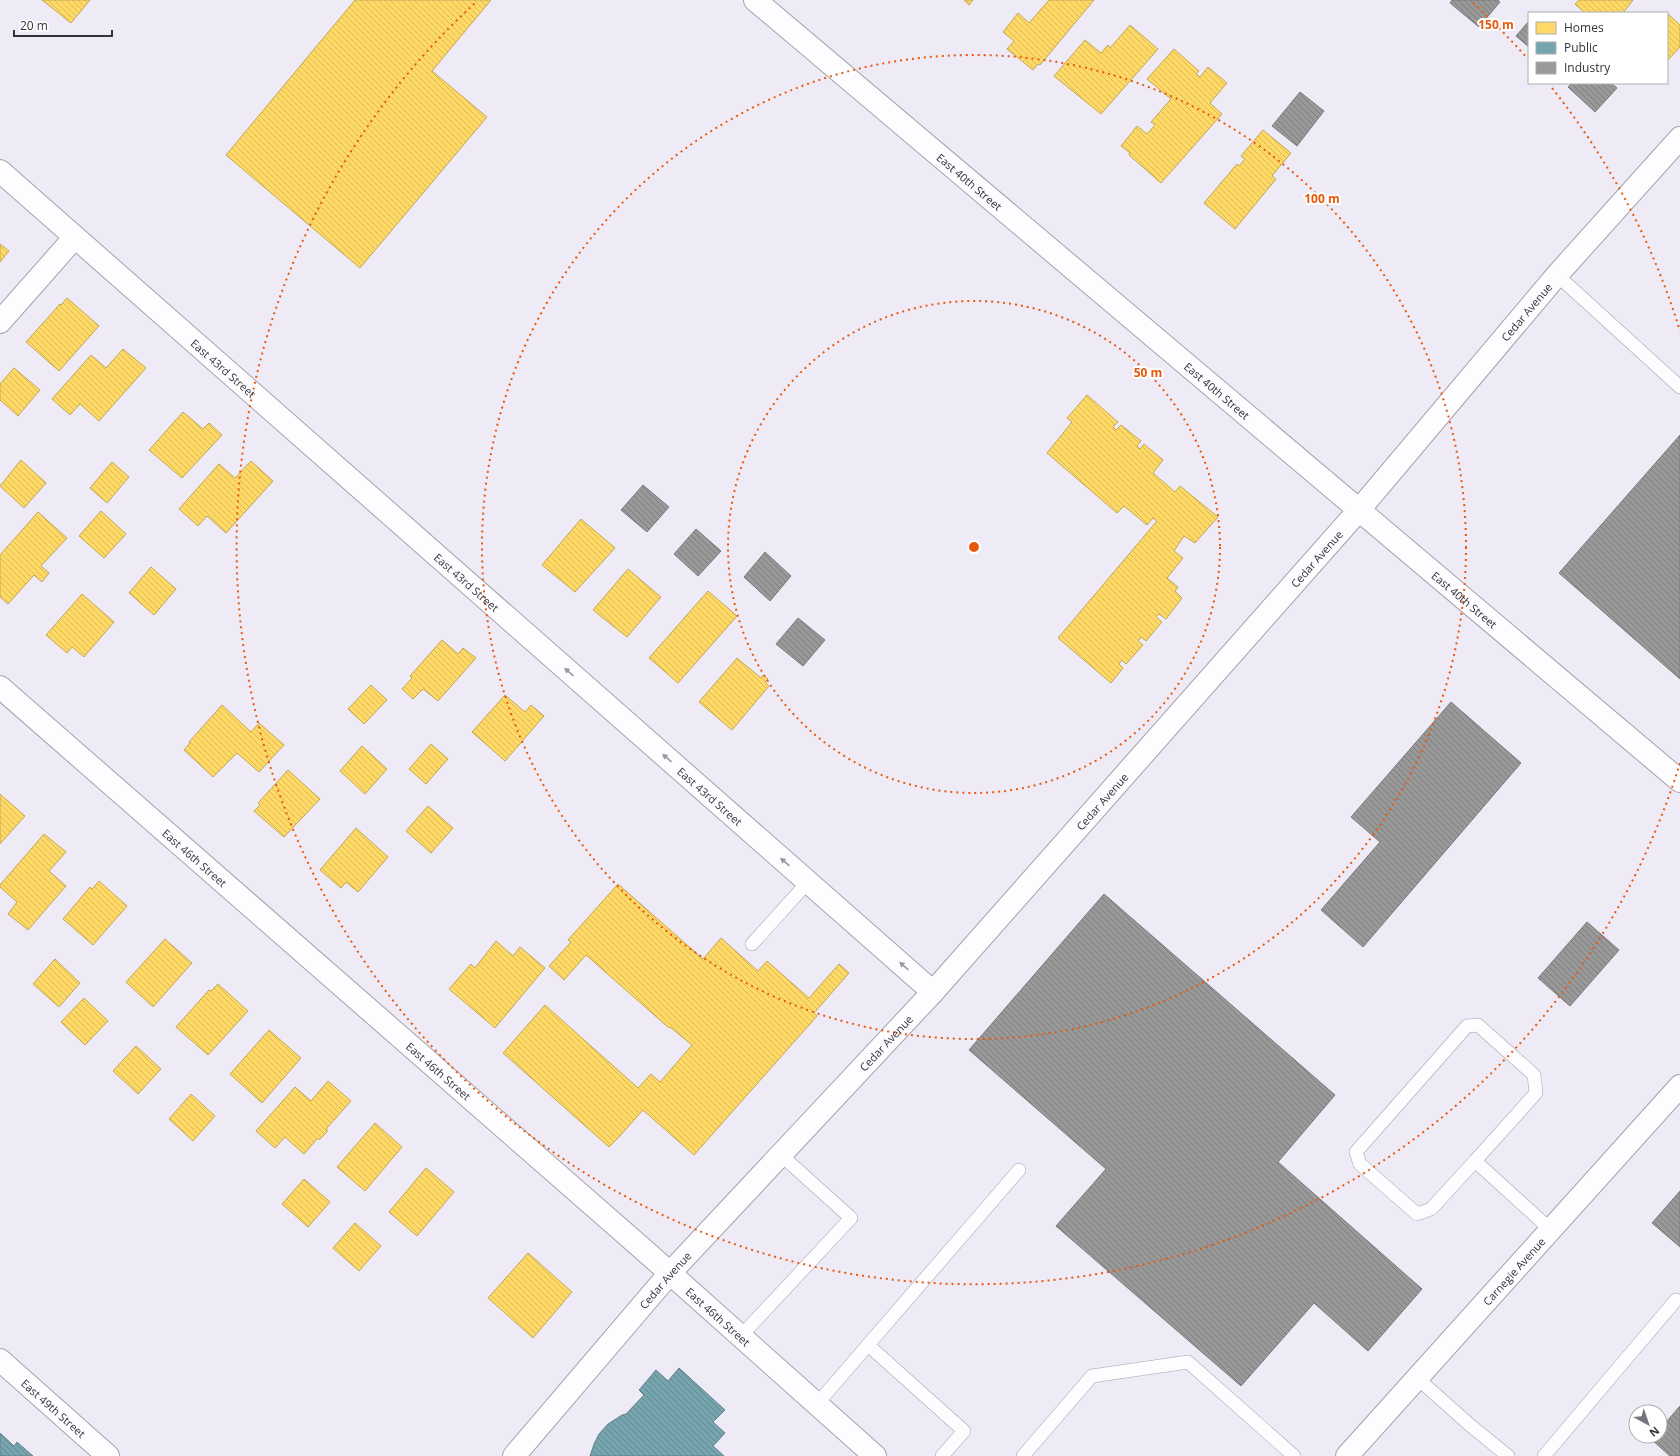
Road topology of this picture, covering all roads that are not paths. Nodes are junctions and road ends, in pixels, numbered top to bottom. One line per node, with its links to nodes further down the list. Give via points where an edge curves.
1 (755, 0): 8 (street, East 40th Street)
2 (1680, 138): 5 (street, Cedar Avenue)
3 (0, 171): 4 (street, East 43rd Street)
4 (75, 237): 6 (street); 11 (street, East 43rd Street, one-way to 4)
5 (1557, 275): 7 (lane); 8 (street, Cedar Avenue)
6 (0, 322)
7 (1680, 387)
8 (1359, 510): 10 (street, East 40th Street); 13 (street, Cedar Avenue)
9 (0, 687): 19 (street, East 46th Street)
10 (1680, 781)
11 (808, 882): 12 (lane); 13 (street, East 43rd Street, one-way to 11)
12 (752, 944)
13 (933, 992): 15 (street, Cedar Avenue)
14 (1680, 1086): 18 (street, Carnegie Avenue)
15 (782, 1154): 19 (street, Cedar Avenue); 21 (lane, via 851,1218)
16 (1475, 1161): 16 (lane, via 1536,1093 1534,1075 1478,1025 1467,1026 1356,1152 1360,1164 1417,1214 1431,1209); 18 (lane)
17 (1019, 1170): 22 (lane)
18 (1551, 1230): 24 (street, Carnegie Avenue)
19 (670, 1273): 21 (street, East 46th Street); 27 (street, Cedar Avenue)
20 (1676, 1300): 34 (lane)
21 (741, 1336): 25 (street, East 46th Street)
22 (868, 1345): 25 (lane); 29 (lane, via 964,1431)
23 (0, 1360): 26 (street, East 49th Street)
24 (1417, 1378): 32 (street, Carnegie Avenue); 33 (lane)
25 (817, 1404): 28 (street, East 46th Street)
26 (108, 1456)
27 (514, 1456)
28 (875, 1456)
29 (942, 1456)
30 (1023, 1456): 31 (lane, via 1092,1376 1188,1362)
31 (1294, 1456)
32 (1347, 1456)
33 (1508, 1456)
34 (1544, 1456)

